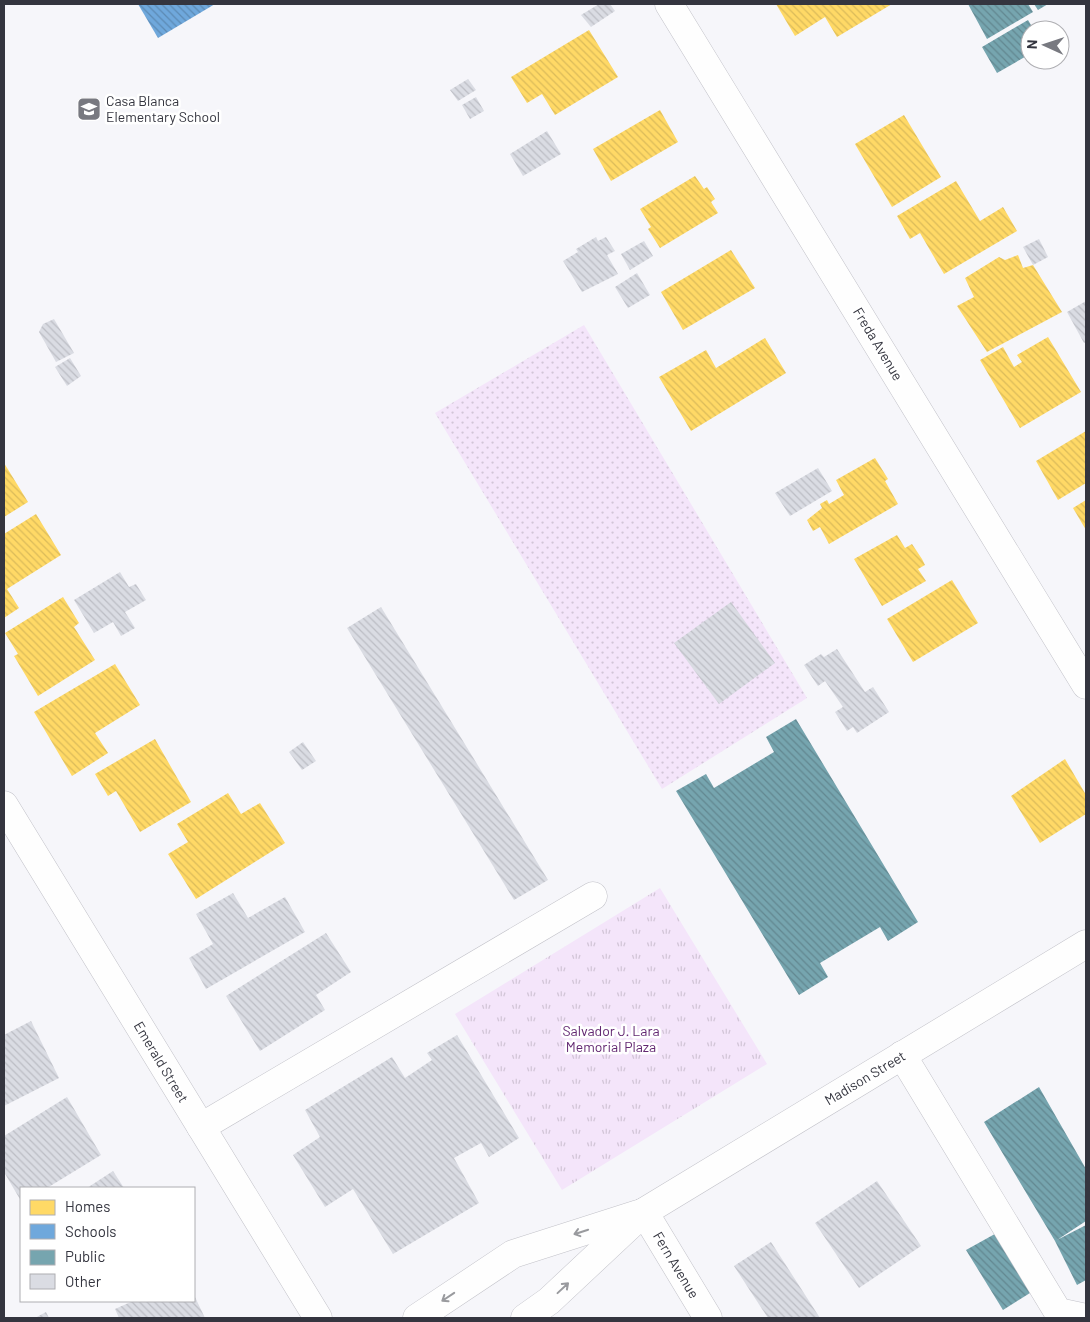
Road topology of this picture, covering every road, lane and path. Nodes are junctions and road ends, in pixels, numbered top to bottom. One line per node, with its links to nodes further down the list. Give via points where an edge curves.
1 (669, 4): 2 (street, Freda Avenue)
2 (1086, 685)
3 (4, 805): 7 (street, Emerald Street)
4 (593, 896): 7 (street)
5 (1086, 944): 6 (street, Madison Street)
6 (902, 1055): 8 (street, Madison Street); 13 (street, via 1058,1312)
7 (201, 1127): 9 (street, Emerald Street)
8 (644, 1212): 10 (street, Madison Street, one-way to 10, via 513,1254); 11 (street, Madison Street, one-way to 8, via 549,1301); 12 (street, Fern Avenue)
9 (318, 1318)
10 (417, 1318)
11 (525, 1318)
12 (708, 1318)
13 (1086, 1318)

